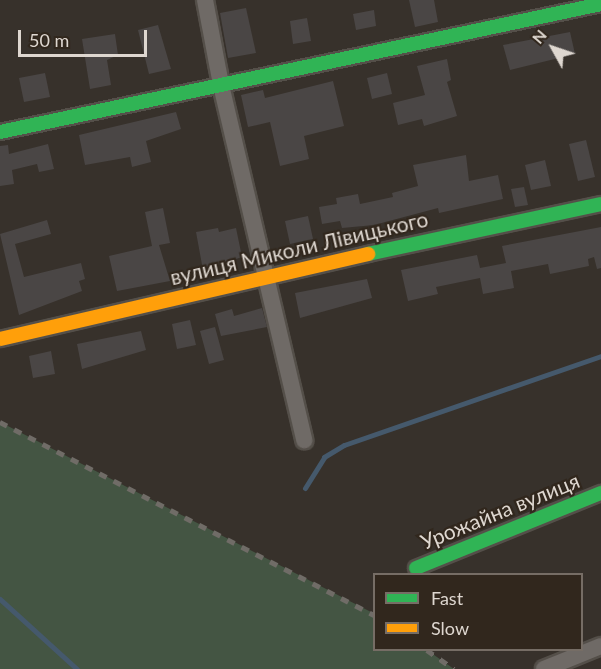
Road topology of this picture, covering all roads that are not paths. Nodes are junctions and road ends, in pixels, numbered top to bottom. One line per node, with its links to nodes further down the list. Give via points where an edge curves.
1 (205, 0): 3 (street)
2 (601, 4): 3 (street)
3 (221, 85): 4 (street); 6 (street)
4 (0, 132)
5 (601, 204): 6 (street, вулиця Миколи Лівицького)
6 (264, 276): 7 (street, вулиця Миколи Лівицького); 8 (street)
7 (3, 338)
8 (304, 440)
9 (601, 493): 10 (street, Урожайна вулиця)
10 (416, 568)
11 (601, 646): 12 (street)
12 (544, 669)

